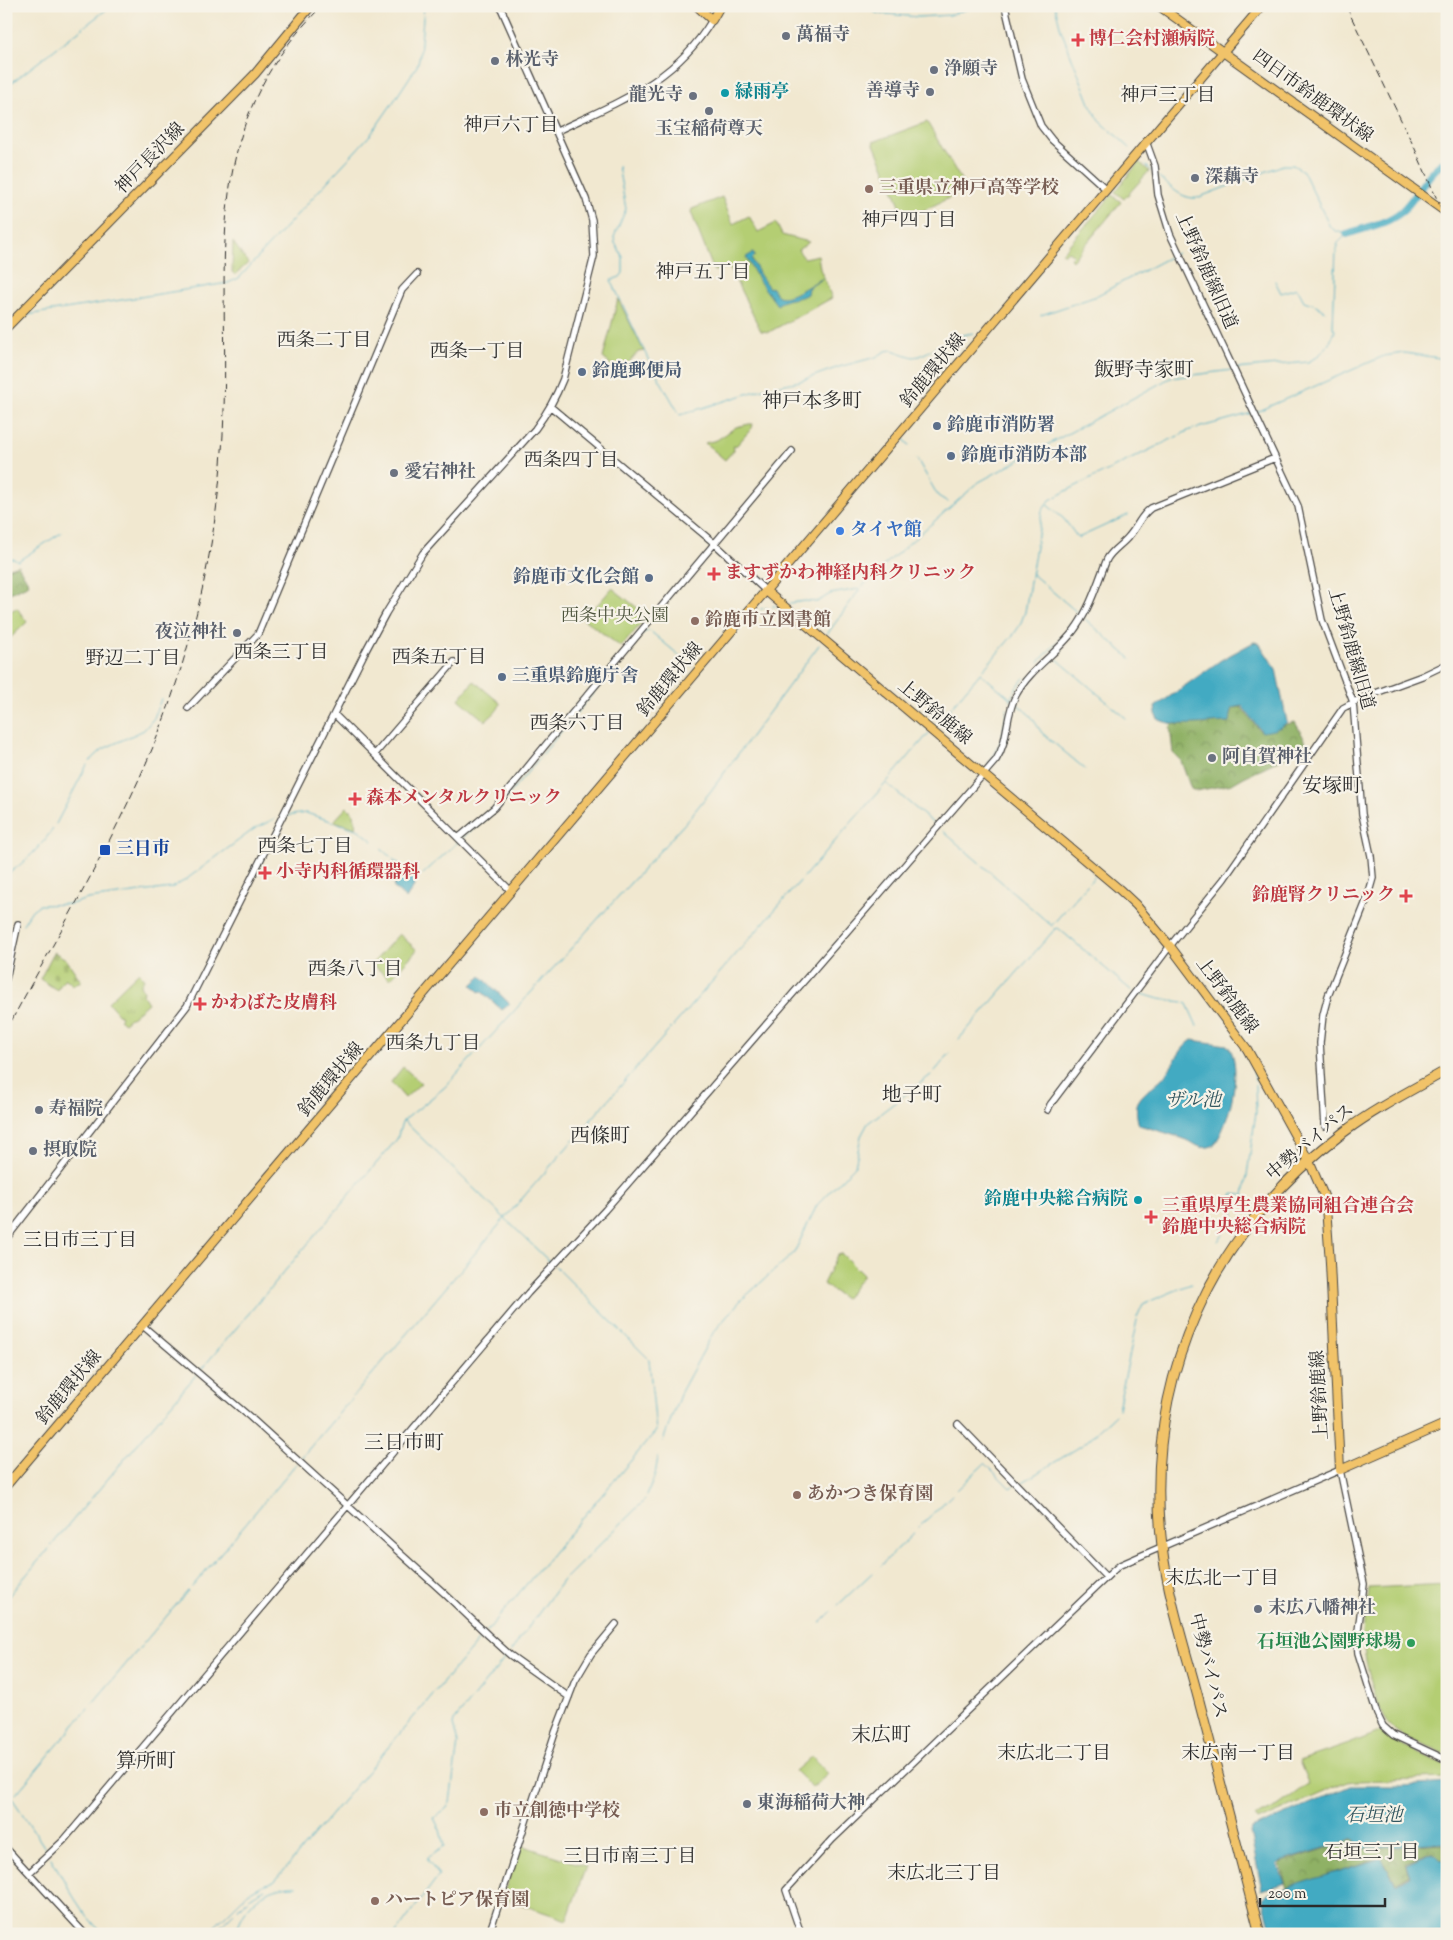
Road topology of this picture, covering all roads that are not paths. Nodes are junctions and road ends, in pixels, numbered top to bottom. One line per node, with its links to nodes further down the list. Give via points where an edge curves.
1 (311, 6): 15 (main road, 神戸長沢線, via 255,74)
2 (500, 6): 10 (street)
3 (697, 6): 8 (main road)
4 (720, 6): 8 (main road)
5 (1005, 6): 12 (street, via 1022,79 1041,126)
6 (1159, 6): 9 (main road, 四日市鈴鹿環状線)
7 (1262, 6): 9 (main road, 鈴鹿環状線)
8 (712, 20): 10 (street, via 693,48 664,75 621,101)
9 (1224, 53): 11 (main road, 鈴鹿環状線); 13 (main road, 四日市鈴鹿環状線)
10 (556, 131): 16 (street, via 590,210 594,256 563,378)
11 (1147, 144): 12 (main road, 鈴鹿環状線); 18 (street, 上野鈴鹿線旧道, via 1168,229)
12 (1107, 190): 20 (main road, 鈴鹿環状線)
13 (1447, 212)
14 (416, 274): 24 (street, via 402,290 258,634)
15 (6, 328)
16 (551, 407): 19 (street); 25 (street, via 417,561)
17 (792, 451): 19 (street)
18 (1275, 458): 23 (street, 上野鈴鹿線旧道, via 1302,517 1322,620); 27 (street, via 1143,514 1129,537 1107,559 1077,627 1016,694 1004,746)
19 (714, 543): 20 (street); 28 (street, via 494,808)
20 (766, 591): 27 (main road, 上野鈴鹿線); 29 (main road, 鈴鹿環状線)
21 (454, 662): 26 (street)
22 (1447, 664): 23 (street)
23 (1353, 702): 31 (street, via 1334,719 1230,872); 35 (street, 上野鈴鹿線旧道, via 1362,814 1374,878 1323,1015 1320,1043)
24 (188, 708)
25 (334, 714): 26 (street); 37 (street, via 187,1006)
26 (375, 754): 28 (street)
27 (984, 774): 31 (main road, 上野鈴鹿線, via 1119,889); 43 (street, via 605,1210 554,1264)
28 (461, 840): 29 (street)
29 (511, 891): 38 (main road, 鈴鹿環状線)
30 (18, 924): 32 (street)
31 (1170, 946): 34 (street); 36 (main road, 上野鈴鹿線, via 1247,1049)
32 (6, 979)
33 (1447, 1070): 36 (highway, 中勢バイパス, via 1363,1119)
34 (1048, 1110)
35 (1325, 1126)
36 (1309, 1161): 41 (main road, 上野鈴鹿線, via 1326,1207); 44 (highway, 中勢バイパス, via 1262,1207 1235,1243 1193,1320 1166,1411 1159,1478)
37 (6, 1239)
38 (143, 1326): 42 (main road, 鈴鹿環状線); 43 (street)
39 (1447, 1423): 41 (main road)
40 (958, 1424): 45 (street)
41 (1340, 1470): 44 (street); 48 (street, via 1363,1578 1358,1653 1377,1714 1393,1735)
42 (6, 1486)
43 (348, 1506): 47 (street, via 510,1655); 50 (street, via 64,1840)
44 (1162, 1546): 45 (street, via 1120,1565); 54 (highway, 中勢バイパス, via 1174,1604)
45 (1106, 1577): 53 (street, via 833,1839 786,1890)
46 (616, 1624): 47 (street, via 587,1659)
47 (569, 1697): 52 (street)
48 (1447, 1760)
49 (6, 1848): 50 (street)
50 (29, 1873): 51 (street)
51 (85, 1934)
52 (489, 1934)
53 (801, 1934)
54 (1260, 1934)

